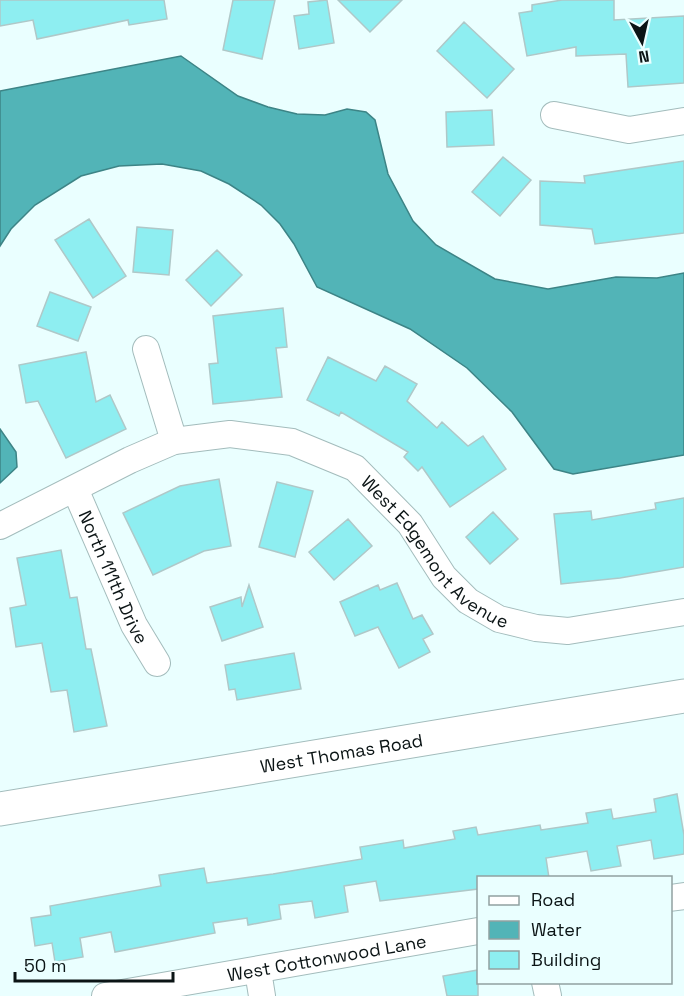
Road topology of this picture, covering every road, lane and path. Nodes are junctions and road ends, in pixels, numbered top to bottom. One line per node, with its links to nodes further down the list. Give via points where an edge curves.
1 (554, 115): 2 (street, via 629,130)
2 (684, 121)
3 (146, 349): 4 (street)
4 (174, 441): 5 (street, West Edgemont Avenue); 7 (street, West Edgemont Avenue, via 230,434 292,442 355,468 410,524 444,577 468,602 499,619 568,631)
5 (75, 489): 6 (street, West Edgemont Avenue); 8 (street, North 111th Drive, via 134,625)
6 (0, 526)
7 (684, 612)
8 (157, 663)
9 (684, 696): 10 (main road, West Thomas Road)
10 (0, 809)
11 (477, 931): 12 (street, West Cottonwood Lane)
12 (258, 971): 13 (street, West Cottonwood Lane); 14 (street)
13 (105, 996)
14 (262, 996)

